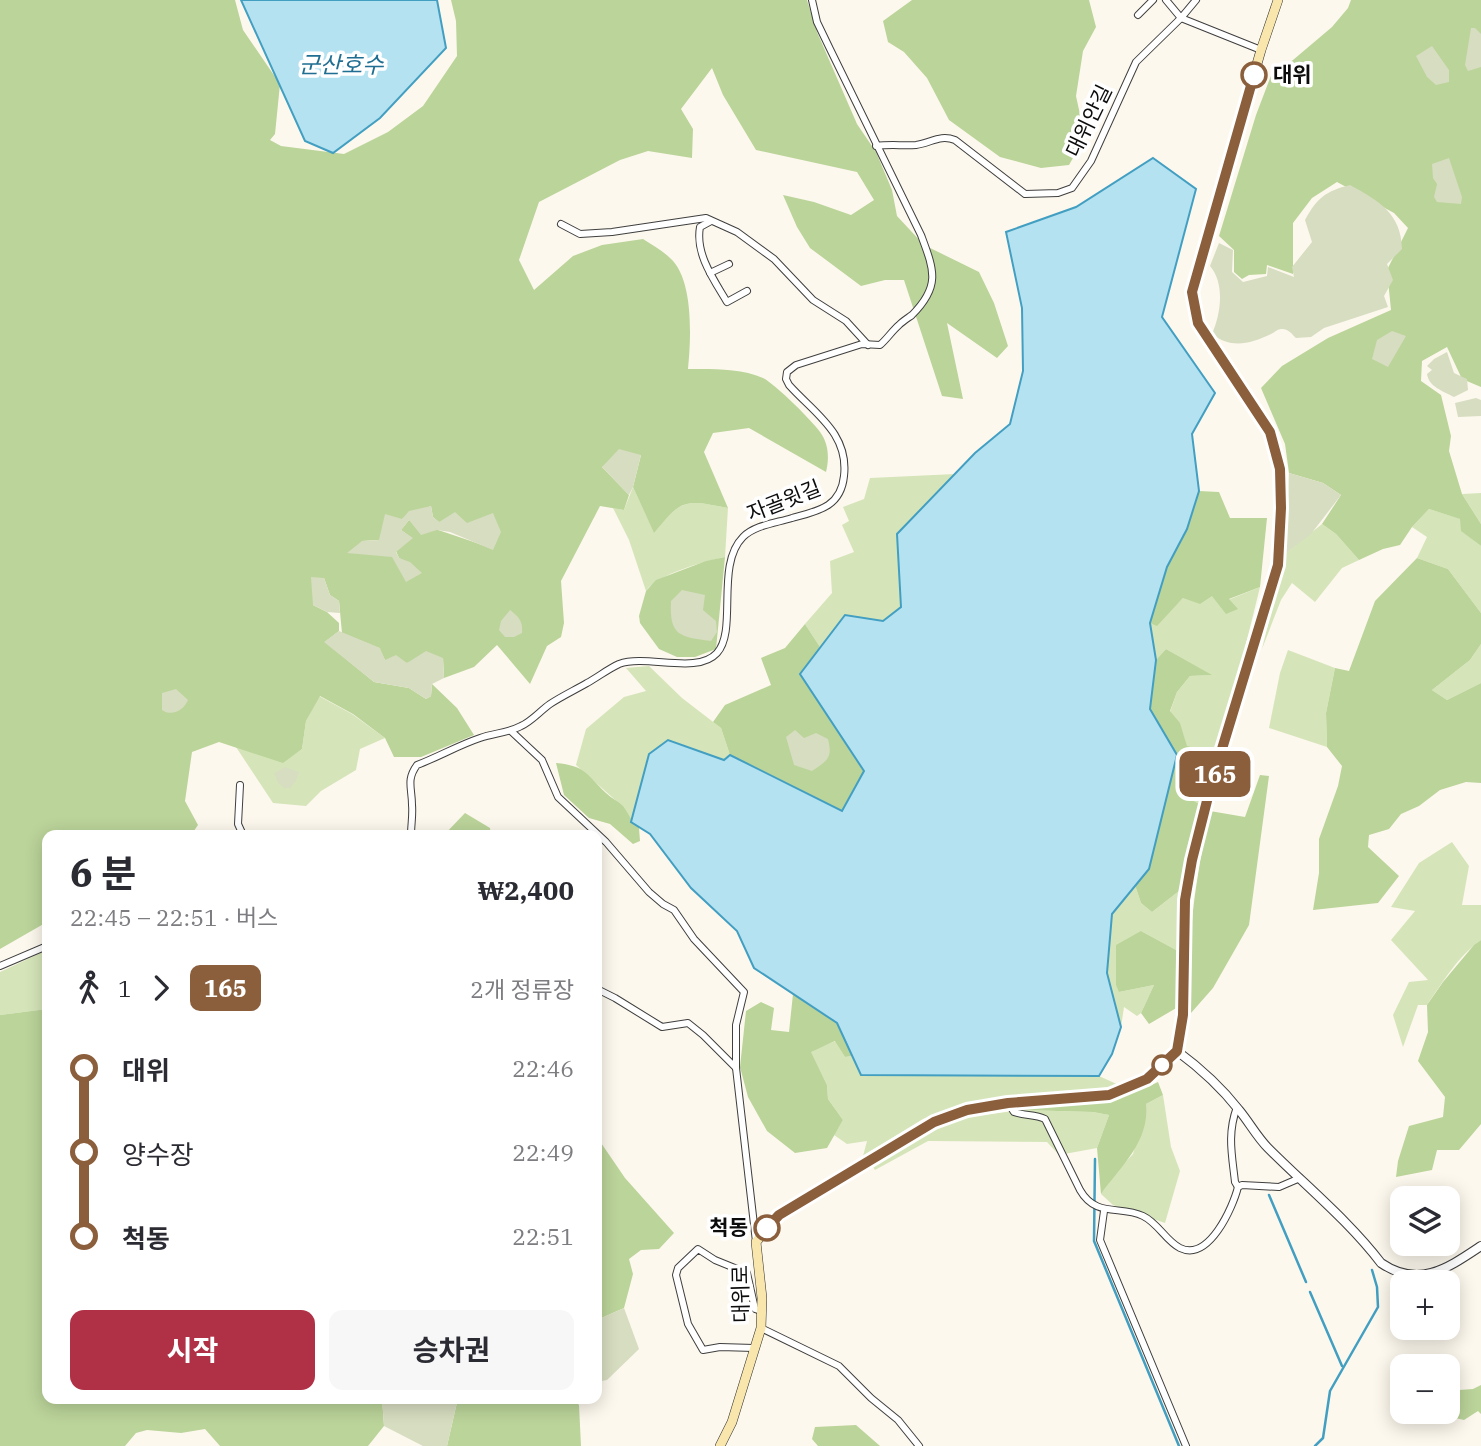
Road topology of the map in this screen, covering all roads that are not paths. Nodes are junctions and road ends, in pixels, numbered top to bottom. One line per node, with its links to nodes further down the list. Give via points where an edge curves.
1 (812, 0): 9 (street, 자골윗길, via 817,22)
2 (1153, 0): 6 (street)
3 (1166, 0): 7 (street)
4 (1196, 0): 7 (street, 대위안길)
5 (1278, 0): 8 (main road)
6 (1138, 15)
7 (1181, 18): 8 (street); 9 (street, 대위안길, via 1136,62 1091,161 1072,188 1026,194 946,136 912,145)
8 (1261, 50): 25 (main road, via 1192,292 1198,323 1270,432 1280,469 1278,565 1192,860 1185,900 1183,1015)
9 (876, 146): 15 (street, 자골윗길, via 931,258 934,283 929,295 889,338 880,345)
10 (711, 221): 11 (street, via 580,234); 13 (street, via 700,227 698,240); 15 (street, via 737,232 774,259 813,300 846,321)
11 (561, 224)
12 (729, 264): 13 (street)
13 (710, 273): 14 (street, via 727,302)
14 (747, 291)
15 (868, 345): 16 (street, 자골윗길, via 796,365 787,372 789,385 830,428 844,450 842,489 830,505 764,525 735,546 720,650 701,661 619,664)
16 (511, 731): 19 (street, 자골윗길, via 478,738 417,765 408,784); 20 (street, via 542,760 558,797)
17 (240, 785): 18 (street)
18 (240, 830)
19 (411, 830)
20 (593, 830)
21 (602, 838): 26 (street, via 649,892 674,910 694,939 744,992 736,1026)
22 (42, 948): 23 (street)
23 (0, 966)
24 (602, 992): 26 (street, via 662,1027 688,1023)
25 (1177, 1051): 27 (main road, 대위로, via 1147,1079 1109,1095); 28 (street)
26 (736, 1068): 32 (street)
27 (1008, 1103): 31 (street, via 1014,1112 1045,1119 1083,1195); 32 (main road, 대위로, via 934,1122 779,1215)
28 (1237, 1107): 29 (street, via 1266,1146); 30 (street, via 1230,1147)
29 (1300, 1178): 30 (street, via 1279,1187); 33 (street, via 1381,1263 1402,1274 1424,1276)
30 (1238, 1187): 31 (street, via 1228,1216 1210,1241 1191,1250 1181,1249 1143,1216)
31 (1099, 1207): 39 (street, via 1101,1240)
32 (756, 1242): 34 (main road, 대위로)
33 (1481, 1246)
34 (761, 1311): 35 (main road, 대위로); 36 (street, via 754,1308 747,1273 698,1249 678,1268 688,1324 703,1350)
35 (761, 1328): 36 (main road, 대위로); 38 (street, via 839,1366 898,1420)
36 (754, 1349): 37 (main road, 대위로)
37 (722, 1445)
38 (919, 1446)
39 (1186, 1446)

